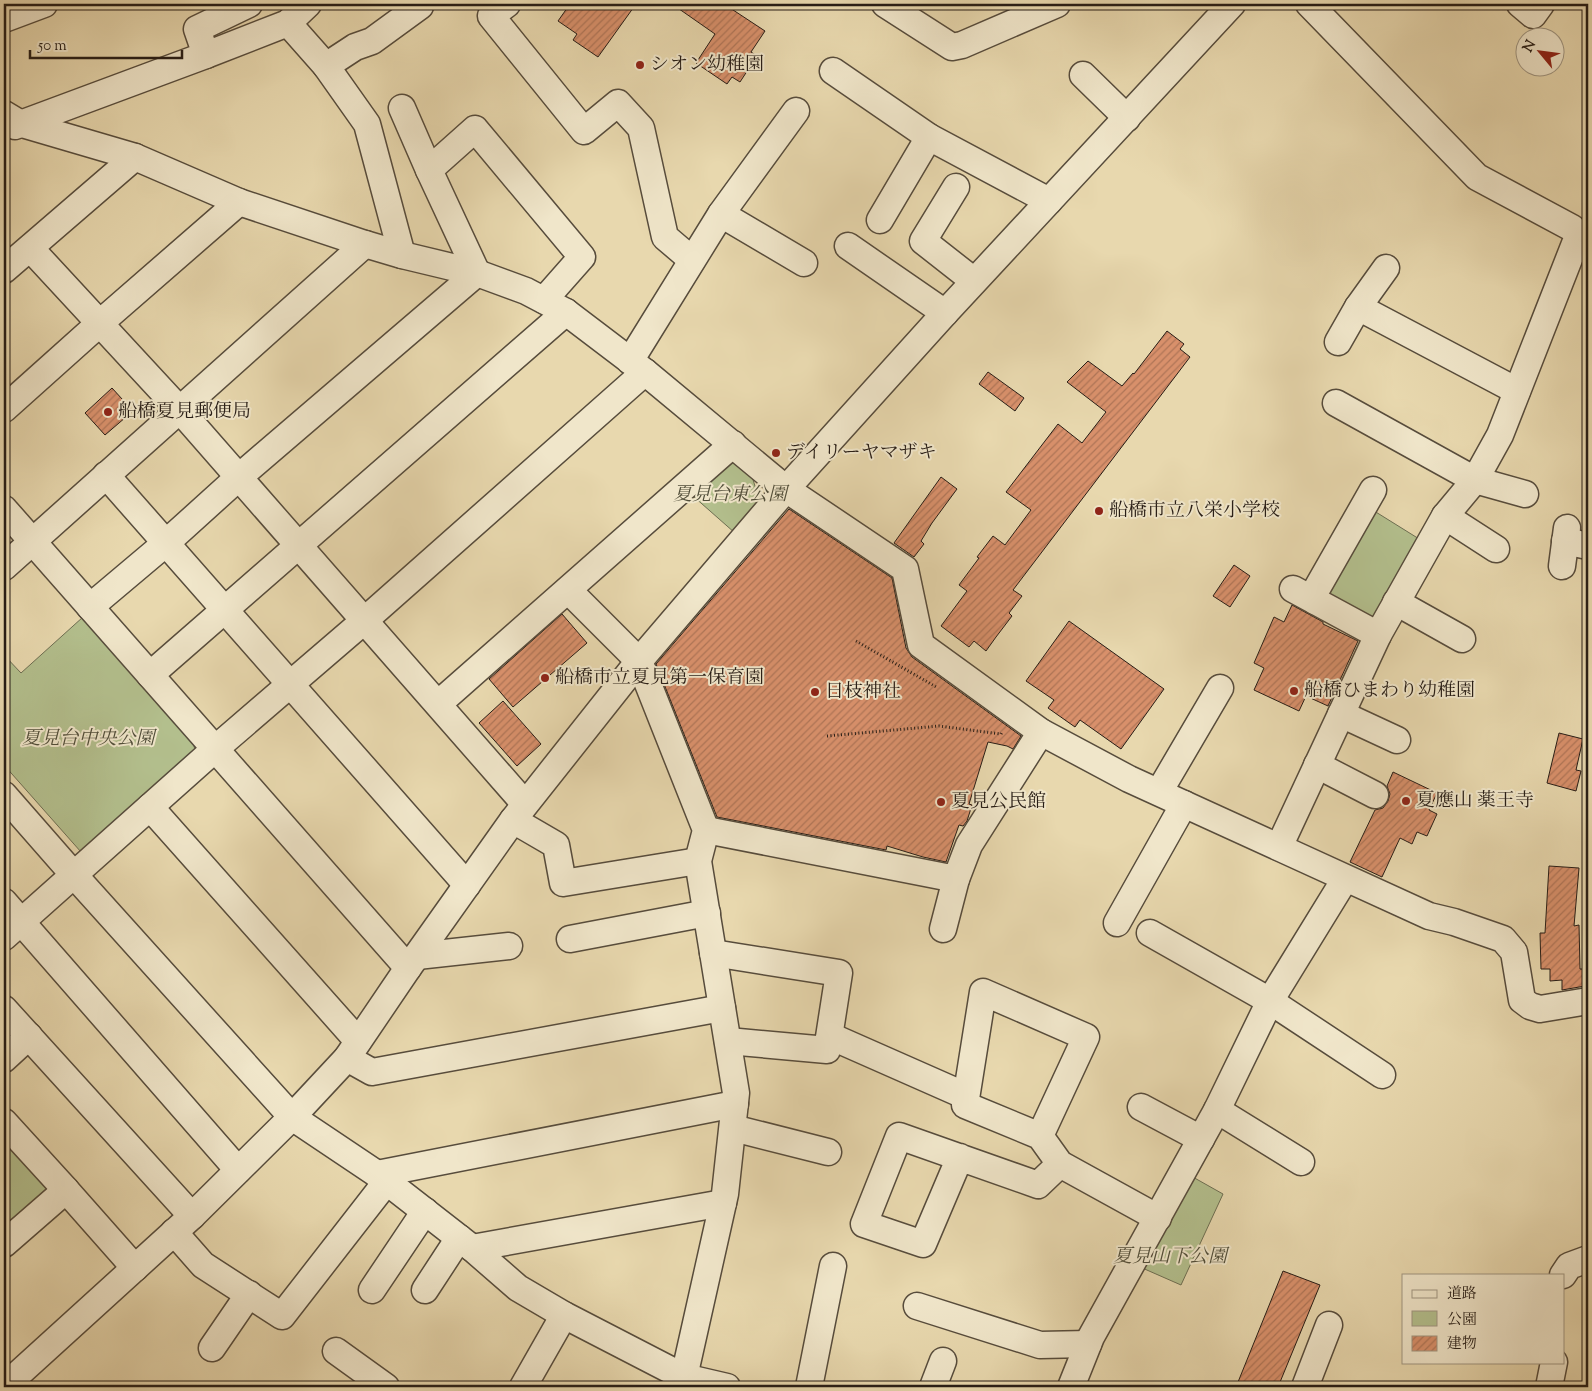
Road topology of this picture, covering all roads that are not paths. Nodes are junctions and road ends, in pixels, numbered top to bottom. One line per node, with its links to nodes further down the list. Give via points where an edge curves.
1 (44, 4): 12 (street)
2 (249, 4): 14 (street, via 197,29)
3 (308, 4): 13 (street)
4 (507, 4): 35 (street, via 491,16 584,131 618,103 641,128 665,237)
5 (886, 4): 6 (street, via 952,47)
6 (1057, 4)
7 (1232, 4): 20 (street)
8 (1309, 4): 30 (street, via 1477,177 1572,228)
9 (1520, 4): 10 (street, via 1533,15)
10 (1541, 4)
11 (420, 6): 15 (street, via 372,41 355,46)
12 (4, 19)
13 (288, 23): 14 (street); 15 (street)
14 (206, 55): 21 (street)
15 (326, 66): 34 (street, via 367,124)
16 (833, 71): 22 (street)
17 (1083, 75): 20 (street)
18 (402, 108): 24 (street)
19 (796, 111): 28 (street)
20 (1126, 118): 26 (street)
21 (9, 124): 23 (street)
22 (928, 137): 26 (street); 29 (street)
23 (135, 157): 27 (street); 33 (street)
24 (429, 170): 39 (street); 41 (street, via 475,129 582,257)
25 (956, 187): 40 (street, via 923,241)
26 (1049, 201): 40 (street)
27 (239, 202): 31 (street); 44 (street)
28 (721, 214): 35 (street); 36 (street)
29 (880, 220)
30 (1583, 226): 47 (street)
31 (365, 244): 34 (street); 50 (street)
32 (848, 246): 43 (street)
33 (30, 248): 38 (street); 44 (street)
34 (402, 255): 39 (street)
35 (692, 260): 46 (street)
36 (804, 263)
37 (1386, 268): 42 (street)
38 (4, 270)
39 (477, 273): 41 (street, via 526,291); 53 (street)
40 (974, 281): 43 (street)
41 (555, 306): 46 (street); 62 (street)
42 (1358, 307): 45 (street); 47 (street)
43 (945, 313): 55 (street)
44 (100, 323): 49 (street); 50 (street)
45 (1338, 342)
46 (637, 367): 51 (street); 69 (street)
47 (1517, 391): 54 (street, via 1500,435)
48 (1336, 403): 54 (street)
49 (4, 409)
50 (179, 409): 52 (street); 53 (street)
51 (733, 444): 55 (street); 65 (street)
52 (106, 475): 60 (street); 61 (street)
53 (239, 477): 61 (street); 62 (street)
54 (1475, 480): 57 (street); 59 (street)
55 (786, 489): 72 (street); 78 (street, via 905,569 921,645)
56 (1373, 490): 70 (street, via 1316,590 1304,595)
57 (1525, 494)
58 (4, 509): 60 (street)
59 (1445, 516): 63 (street); 66 (street)
60 (32, 541): 64 (street); 67 (street)
61 (166, 543): 67 (street); 68 (street)
62 (299, 546): 68 (street); 69 (street)
63 (1496, 549)
64 (4, 566)
65 (568, 590): 72 (street); 76 (street)
66 (1396, 602): 70 (street); 71 (street)
67 (90, 606): 73 (street)
68 (225, 610): 73 (street); 74 (street)
69 (365, 620): 74 (street); 76 (street)
70 (1378, 635): 77 (street)
71 (1462, 639)
72 (639, 662): 88 (street); 89 (street)
73 (150, 676): 80 (street)
74 (290, 684): 80 (street); 95 (street)
75 (1220, 688): 83 (street)
76 (438, 704): 88 (street)
77 (1340, 714): 79 (street); 81 (street)
78 (1041, 732): 83 (street); 94 (street, via 969,845)
79 (1398, 740)
80 (215, 749): 87 (street); 105 (street)
81 (1317, 765): 85 (street); 90 (street)
82 (4, 780): 92 (street)
83 (1159, 792): 86 (street)
84 (4, 795): 92 (street)
85 (1375, 795)
86 (1184, 804): 90 (street); 98 (street)
87 (150, 807): 92 (street); 113 (street)
88 (519, 812): 91 (street, via 556,845 563,883); 95 (street)
89 (706, 830): 91 (street); 94 (street)
90 (1279, 848): 93 (street)
91 (698, 861): 97 (street)
92 (78, 872): 100 (street); 121 (street, via 289,1095)
93 (1345, 879): 106 (street); 107 (street, via 1429,916 1503,939 1514,952 1522,1000 1530,1006 1540,1009)
94 (956, 880): 99 (street)
95 (467, 885): 105 (street)
96 (4, 902): 100 (street)
97 (707, 913): 102 (street); 104 (street)
98 (1117, 922)
99 (943, 929)
100 (13, 930): 129 (street)
101 (1150, 933): 106 (street)
102 (570, 939)
103 (509, 946): 105 (street)
104 (714, 953): 108 (street); 112 (street, via 839,973)
105 (412, 962): 113 (street)
106 (1270, 1001): 116 (street); 119 (street)
107 (1588, 1001)
108 (722, 1008): 111 (street); 113 (street, via 372,1072)
109 (4, 1009): 110 (street)
110 (28, 1036): 114 (street); 135 (street)
111 (728, 1042): 112 (street); 120 (street, via 736,1093)
112 (828, 1043): 115 (street); 117 (street)
113 (352, 1050): 121 (street)
114 (4, 1059)
115 (859, 1070)
116 (1382, 1075)
117 (966, 1096): 123 (street, via 965,1105); 123 (street, via 983,992 1086,1037)
118 (1141, 1107): 124 (street)
119 (1217, 1110): 124 (street); 127 (street)
120 (734, 1116): 125 (street); 130 (street); 132 (street)
121 (292, 1117): 129 (street); 130 (street)
122 (4, 1122): 131 (street)
123 (1040, 1136): 128 (street)
124 (1201, 1140): 134 (street)
125 (828, 1152)
126 (960, 1157): 128 (street, via 1038,1185)
127 (1301, 1162)
128 (1060, 1164): 134 (street)
129 (238, 1170): 135 (street)
130 (382, 1177): 133 (street); 144 (street, via 282,1316)
131 (66, 1190): 137 (street); 140 (street)
132 (723, 1203): 136 (street); 153 (street)
133 (425, 1211): 136 (street); 142 (street)
134 (1158, 1218): 148 (street)
135 (183, 1224): 140 (street); 144 (street, via 203,1265)
136 (465, 1243): 143 (street); 146 (street, via 518,1288)
137 (4, 1244)
138 (1588, 1259): 141 (street, via 1569,1266)
139 (832, 1266): 158 (street)
140 (135, 1268): 154 (street)
141 (1564, 1274)
142 (372, 1290)
143 (425, 1290)
144 (249, 1294): 149 (street)
145 (917, 1306): 148 (street, via 1040,1345)
146 (564, 1314): 153 (street); 156 (street)
147 (1329, 1326): 161 (street)
148 (1088, 1344): 160 (street)
149 (212, 1348)
150 (336, 1351): 155 (street)
151 (943, 1361): 159 (street)
152 (1554, 1364): 162 (street)
153 (684, 1377): 157 (street)
154 (4, 1387)
155 (386, 1387)
156 (522, 1387)
157 (727, 1387)
158 (809, 1387)
159 (933, 1387)
160 (1071, 1387)
161 (1305, 1387)
162 (1549, 1387)

